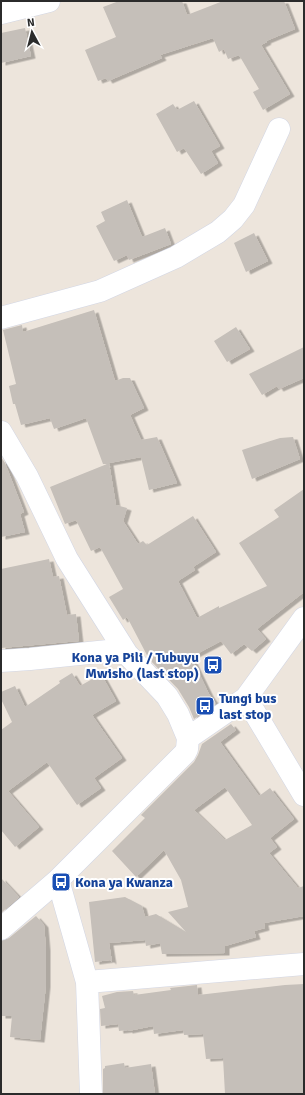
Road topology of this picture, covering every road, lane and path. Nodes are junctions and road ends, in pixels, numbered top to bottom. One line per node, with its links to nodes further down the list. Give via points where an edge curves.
1 (49, 1): 2 (street)
2 (1, 13)
3 (279, 129): 4 (street, via 244,205 218,232 169,260 100,291)
4 (1, 318)
5 (1, 432): 7 (street, via 27,476 67,559)
6 (304, 618): 9 (street)
7 (127, 654): 8 (street, via 108,651); 10 (street, via 167,696)
8 (1, 661)
9 (246, 698): 10 (street); 11 (street)
10 (188, 738): 12 (street, via 185,753)
11 (304, 795)
12 (58, 880): 13 (street); 15 (street)
13 (1, 929)
14 (304, 964): 15 (street)
15 (87, 982): 16 (street)
16 (91, 1094)

